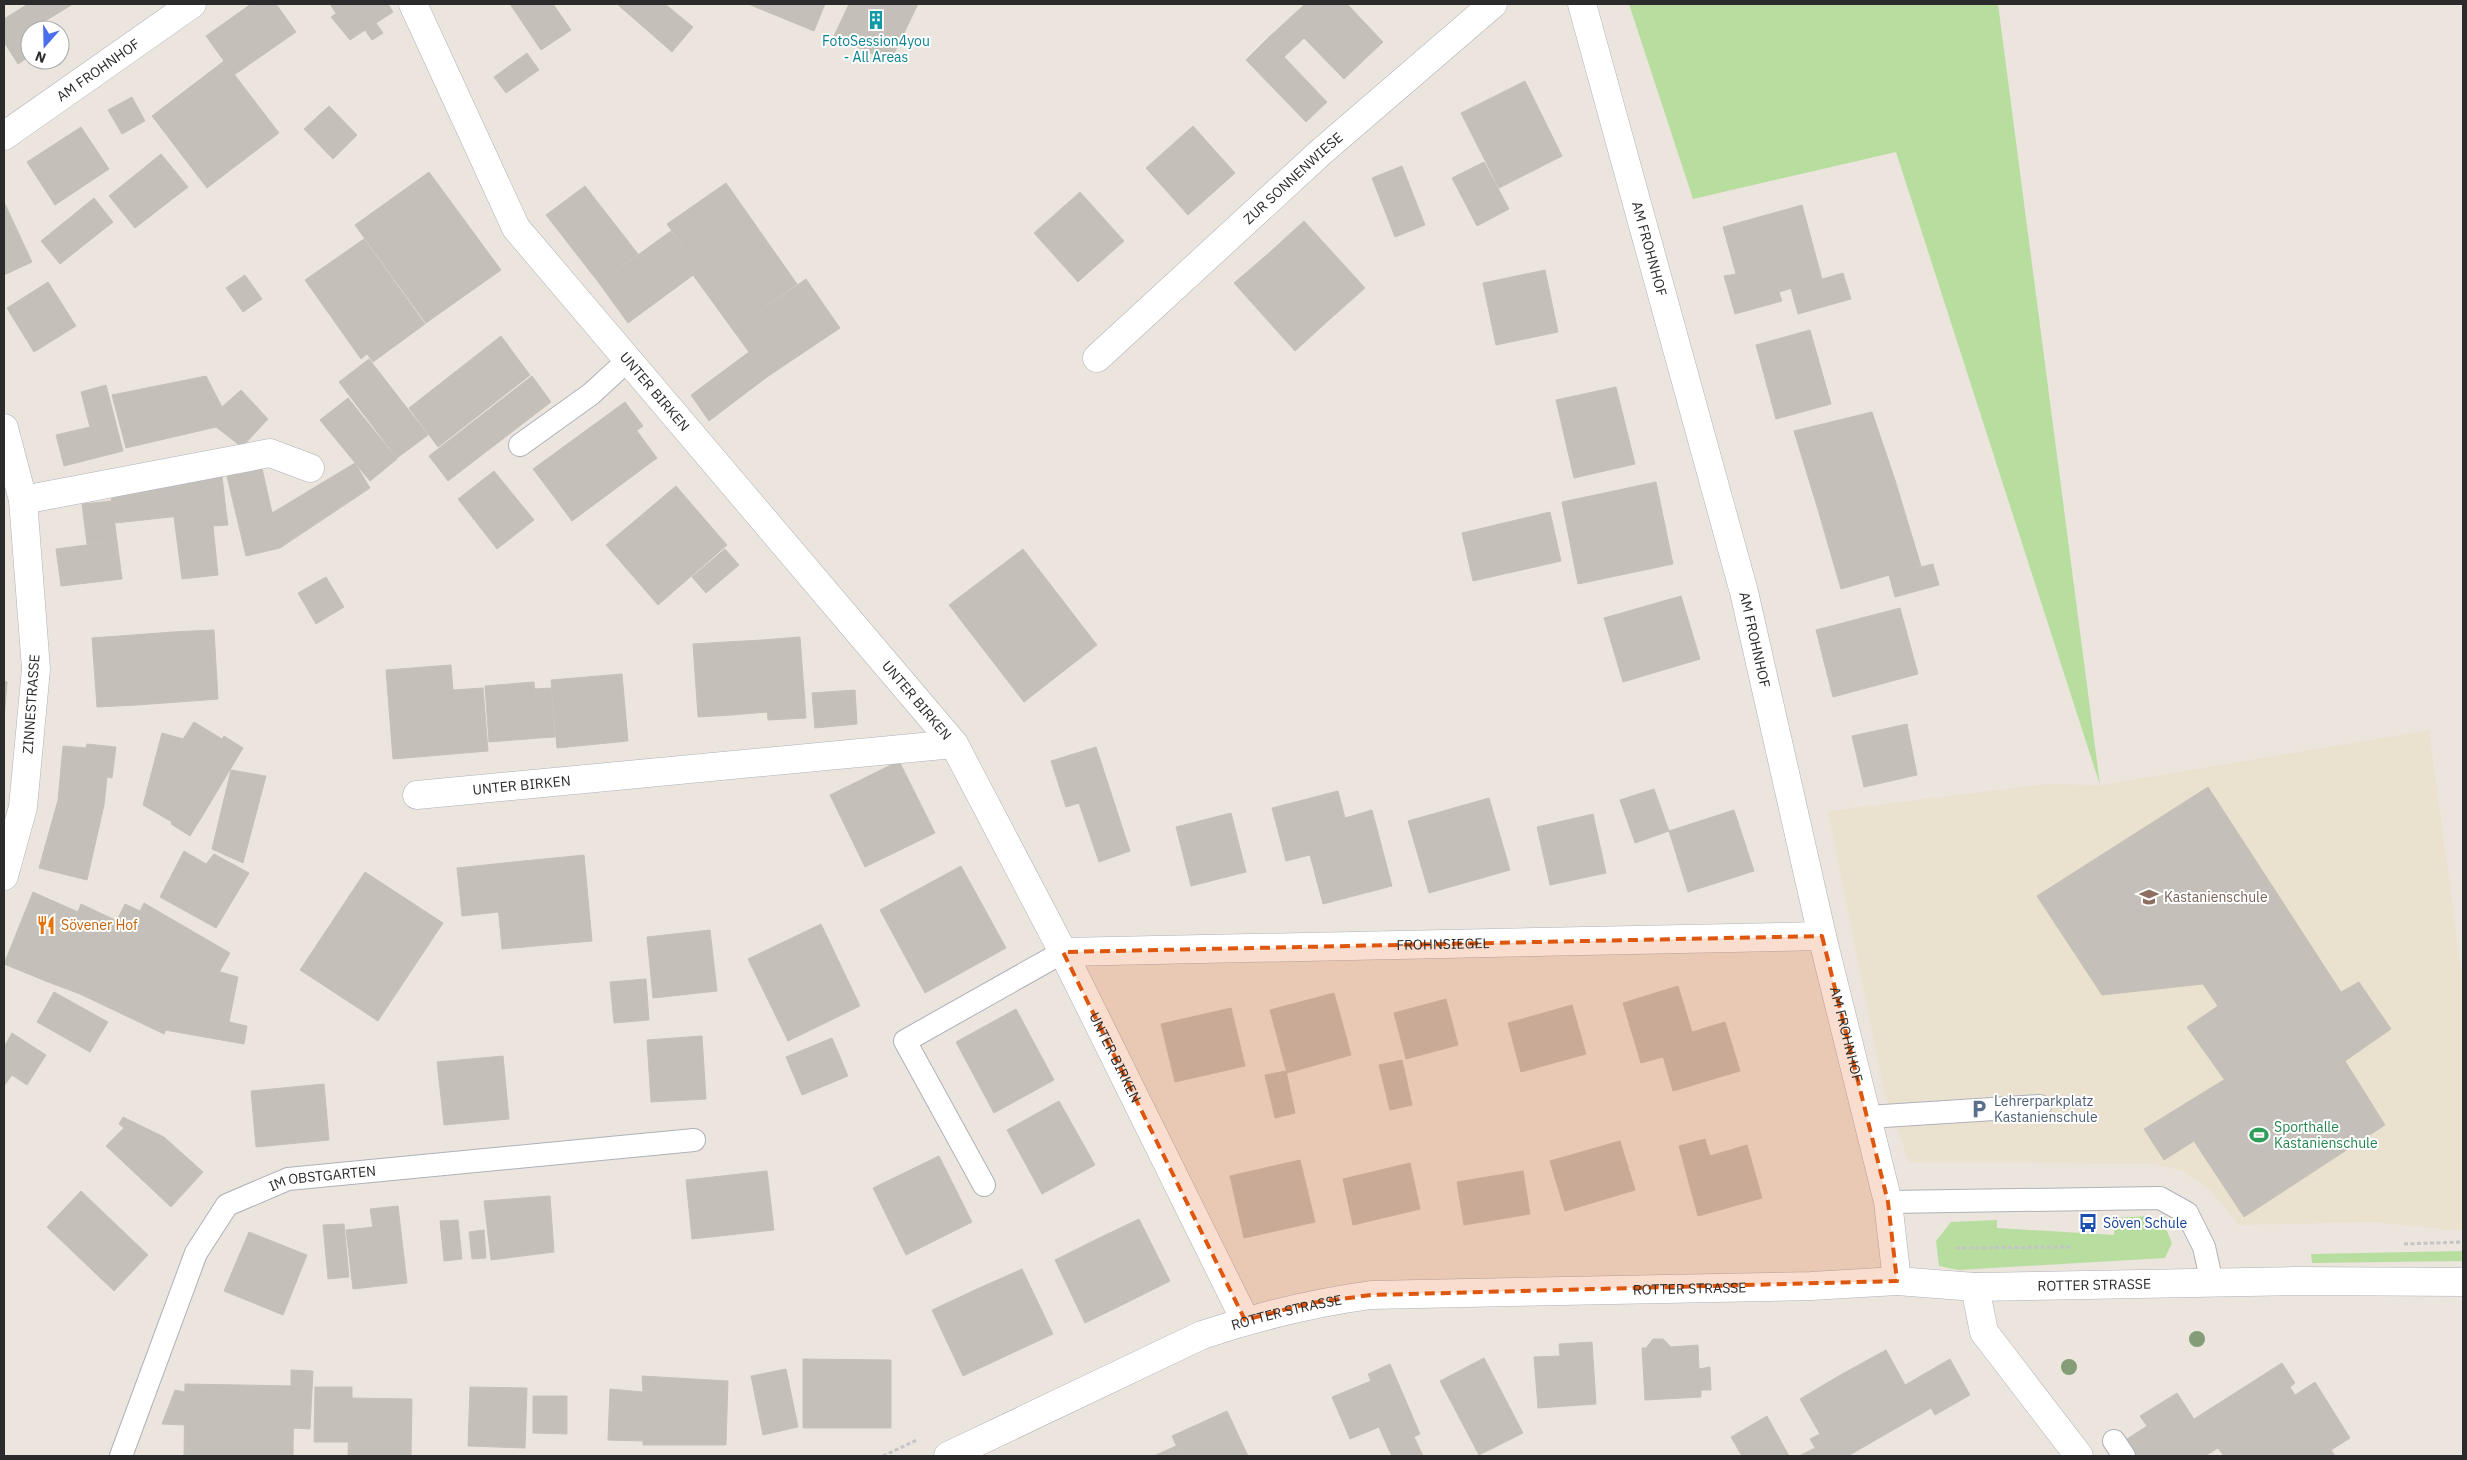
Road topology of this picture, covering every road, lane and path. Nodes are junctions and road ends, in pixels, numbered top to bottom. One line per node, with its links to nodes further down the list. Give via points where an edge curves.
1 (192, 4): 5 (street, AM FROHNHOF)
2 (413, 4): 7 (street, UNTER BIRKEN, via 516,228)
3 (1494, 4): 6 (street, ZUR SONNENWIESE, via 1321,152)
4 (1582, 4): 15 (street, AM FROHNHOF, via 1744,592)
5 (4, 136)
6 (1097, 358)
7 (628, 360): 9 (lane, via 591,394); 12 (street, UNTER BIRKEN)
8 (4, 428): 11 (street, ZINNESTRASSE)
9 (520, 445)
10 (310, 468): 11 (street, via 270,453)
11 (22, 500): 14 (street, ZINNESTRASSE, via 36,669 23,807)
12 (954, 744): 13 (street, UNTER BIRKEN); 16 (street, UNTER BIRKEN)
13 (417, 795)
14 (4, 876)
15 (1822, 936): 16 (street, FROHNSIEGEL); 18 (street, AM FROHNHOF)
16 (1063, 952): 20 (lane, via 905,1041); 26 (street, UNTER BIRKEN)
17 (2040, 1106): 18 (lane)
18 (1868, 1117): 21 (street, AM FROHNHOF)
19 (694, 1140): 28 (lane, IM OBSTGARTEN, via 288,1179 227,1205 196,1253)
20 (984, 1185)
21 (1888, 1202): 22 (street, AM FROHNHOF); 23 (lane, via 2160,1198 2187,1213 2204,1247)
22 (1897, 1282): 25 (street, ROTTER STRASSE); 26 (street, ROTTER STRASSE, via 1371,1295 1311,1303)
23 (2212, 1282): 24 (street, ROTTER STRASSE); 25 (street, ROTTER STRASSE)
24 (2463, 1282)
25 (1975, 1287): 30 (street, via 1984,1332)
26 (1245, 1320): 27 (street, ROTTER STRASSE, via 1202,1335)
27 (976, 1451): 29 (street, ROTTER STRASSE)
28 (121, 1456)
29 (948, 1456)
30 (2079, 1456)

